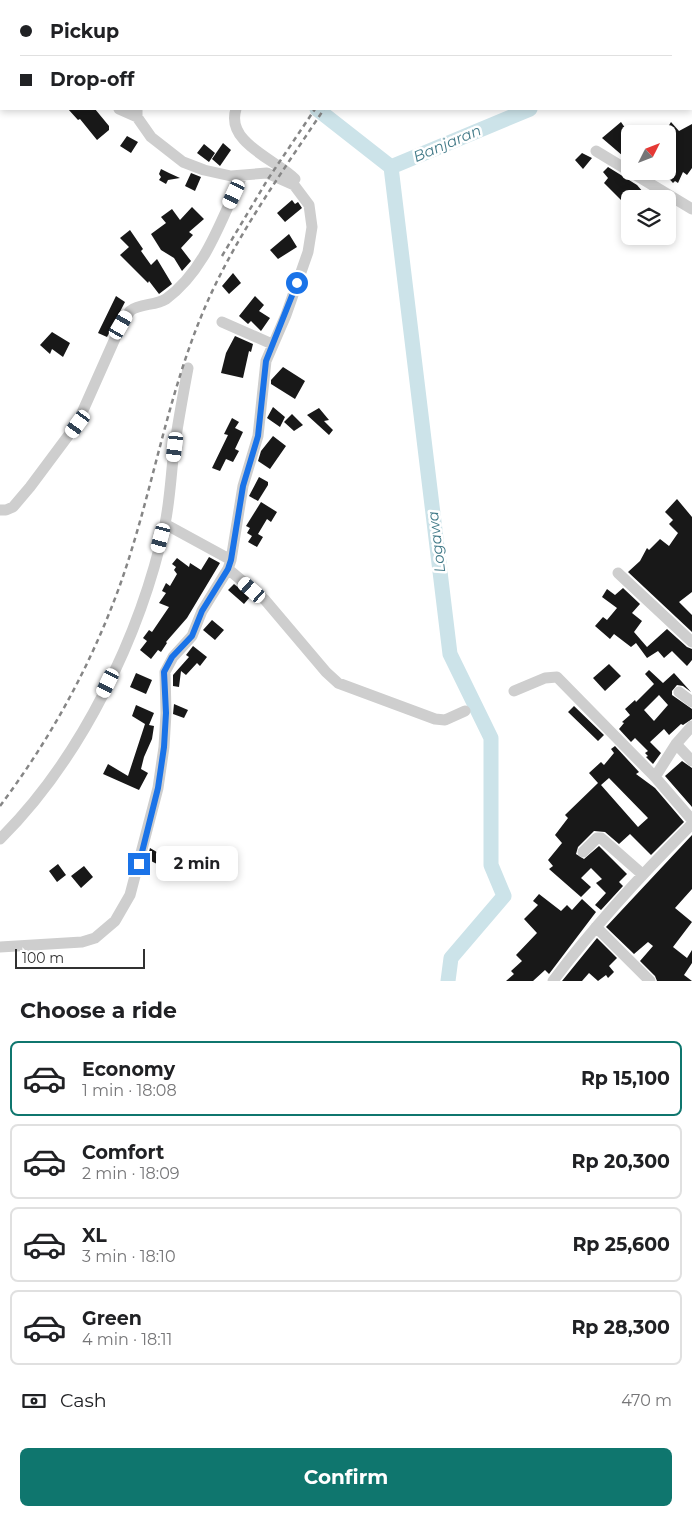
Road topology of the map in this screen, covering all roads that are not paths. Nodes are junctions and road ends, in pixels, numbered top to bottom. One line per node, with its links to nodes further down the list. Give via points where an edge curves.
1 (124, 110): 3 (street)
2 (236, 110): 6 (street, via 235,122 242,137 292,176 303,189)
3 (137, 113): 5 (street, via 151,137 183,162 217,173)
4 (596, 151): 7 (street)
5 (242, 176): 6 (street, via 267,172 286,180); 11 (street, via 201,262 191,276 162,301 130,311 78,424 13,507)
6 (303, 194): 9 (street, via 312,215 308,252)
7 (692, 209)
8 (222, 322): 9 (street)
9 (272, 344): 13 (street, via 265,368 258,436 243,486)
10 (188, 368): 12 (street)
11 (0, 510)
12 (165, 524): 13 (street); 26 (street, via 139,615 102,696 59,765)
13 (229, 565): 19 (street, via 338,683 436,719 445,720); 30 (street, via 202,611 192,636 172,657 164,672 166,713 158,788 139,864 123,909 111,925 87,941)
14 (618, 573): 15 (street)
15 (692, 642)
16 (514, 691): 23 (street, via 545,678 557,677)
17 (679, 692): 18 (street)
18 (692, 702)
19 (465, 711)
20 (692, 726): 21 (street)
21 (676, 744): 22 (street); 23 (street)
22 (692, 761)
23 (655, 777): 24 (street)
24 (692, 820)
25 (692, 824): 28 (street)
26 (1, 837)
27 (582, 852): 28 (street, via 601,838)
28 (642, 874): 29 (street)
29 (596, 926): 31 (street); 32 (street)
30 (0, 947)
31 (553, 981)
32 (650, 981)

